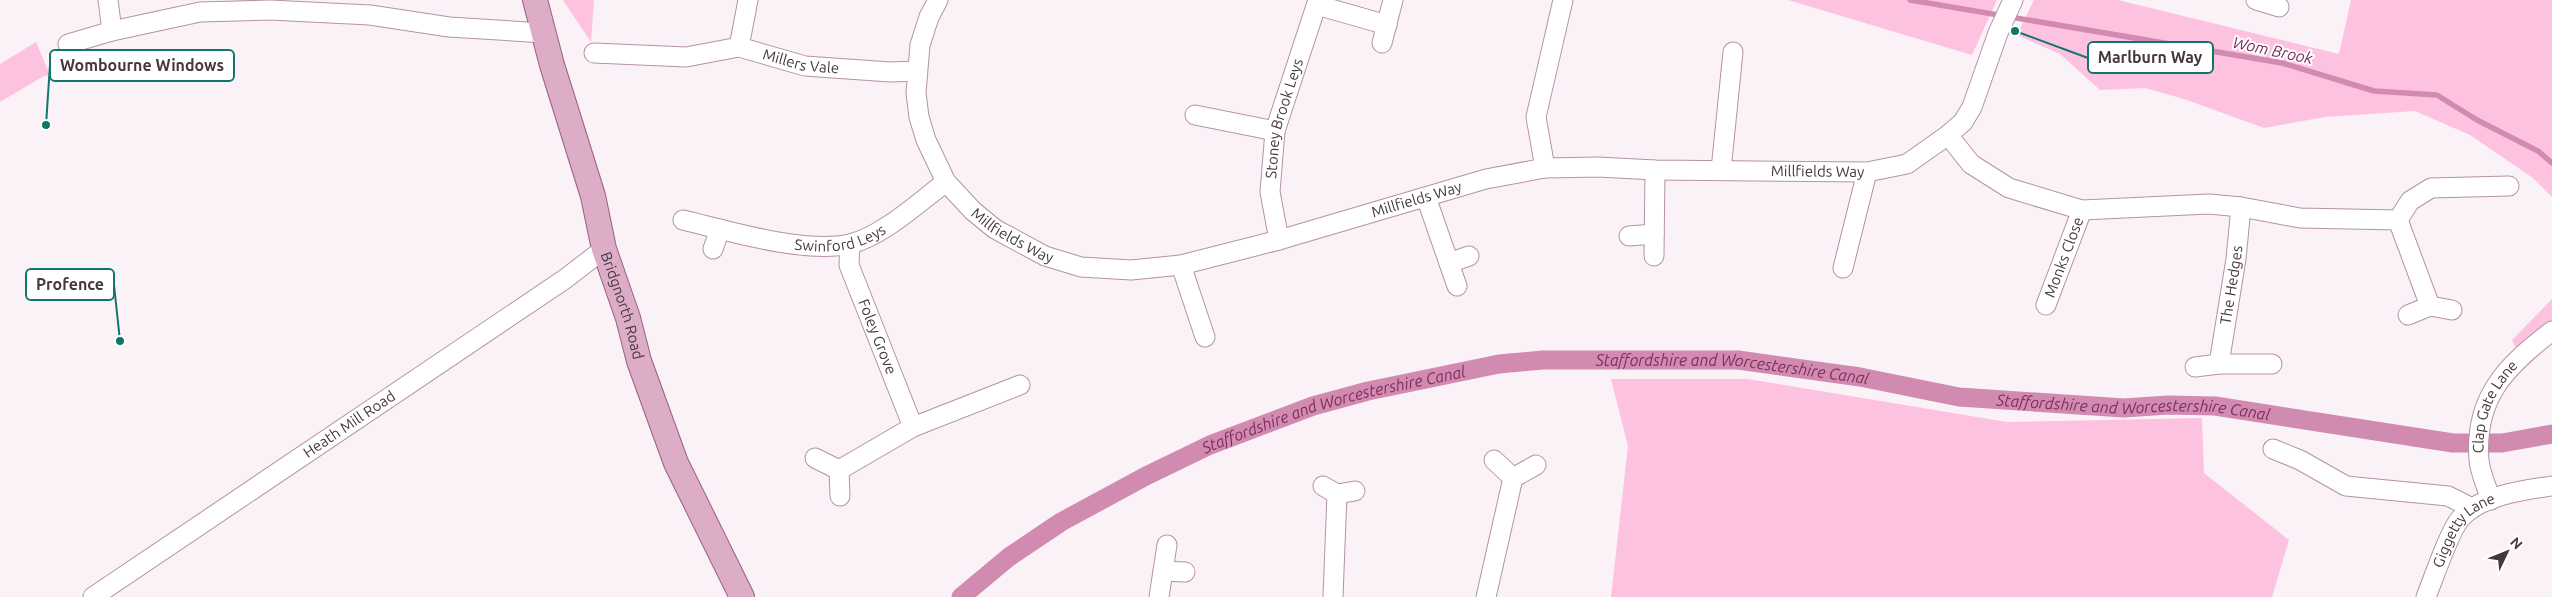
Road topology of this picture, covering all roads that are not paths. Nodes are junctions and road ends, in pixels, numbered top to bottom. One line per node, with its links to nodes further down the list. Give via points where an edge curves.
1 (108, 0): 12 (street)
2 (535, 0): 13 (main road, Bridgnorth Road)
3 (748, 0): 15 (street)
4 (938, 0): 18 (street, Millfields Way, via 920,45)
5 (1393, 0): 9 (street, via 1385,34)
6 (1563, 0): 22 (street, via 1536,117)
7 (2013, 0): 21 (street, Millfields Way, via 1972,107 1963,122)
8 (2256, 0): 11 (street)
9 (1318, 2): 20 (street, Stoney Brook Leys)
10 (221, 6): 12 (street); 13 (street, via 370,15 449,27)
11 (2279, 7)
12 (112, 31): 14 (street)
13 (544, 33): 38 (main road, Bridgnorth Road, via 592,196)
14 (68, 44)
15 (739, 46): 17 (street, Millers Vale, via 686,57); 18 (street, Millers Vale, via 805,66)
16 (1733, 52): 24 (street)
17 (594, 53)
18 (917, 71): 26 (street, Millfields Way, via 918,117)
19 (1195, 115): 20 (street)
20 (1275, 131): 36 (street, Stoney Brook Leys, via 1270,192)
21 (1948, 135): 25 (street, Millfields Way, via 1907,164); 30 (street, via 1971,164 2009,188)
22 (1545, 168): 23 (street, Millfields Way); 28 (street, Millfields Way, via 1486,179)
23 (1655, 170): 24 (street, Millfields Way); 34 (street)
24 (1721, 170): 25 (street, Millfields Way)
25 (1867, 172): 44 (street, via 1841,240)
26 (946, 182): 37 (street, Swinford Leys, via 899,218); 43 (street, Millfields Way, via 995,229 1046,256 1081,267 1131,270)
27 (2509, 186): 32 (street, via 2431,188 2410,201)
28 (1426, 197): 36 (street, Millfields Way); 42 (street)
29 (2242, 207): 30 (street, via 2208,204); 32 (street, via 2300,218); 52 (street, The Hedges)
30 (2082, 210): 46 (street, Monks Close)
31 (683, 220): 33 (street, Swinford Leys)
32 (2398, 220): 47 (street)
33 (720, 229): 37 (street, Swinford Leys, via 785,243); 39 (street)
34 (1654, 234): 35 (street); 41 (street)
35 (1629, 236)
36 (1279, 240): 43 (street, Millfields Way)
37 (850, 244): 56 (street, Foley Grove, via 849,265)
38 (604, 249): 71 (street, Heath Mill Road, via 565,280); 72 (main road, Bridgnorth Road, via 676,463)
39 (713, 249)
40 (1469, 256): 42 (street)
41 (1654, 256)
42 (1449, 263): 45 (street)
43 (1181, 265): 51 (street)
44 (1843, 268)
45 (1457, 286)
46 (2046, 305)
47 (2430, 306): 48 (street); 49 (street)
48 (2452, 310)
49 (2408, 315)
50 (2552, 331): 66 (street, Clap Gate Lane, via 2527,350 2499,379 2486,404 2479,425 2479,461)
51 (1205, 337)
52 (2219, 364): 53 (street); 54 (street)
53 (2272, 364)
54 (2195, 367)
55 (1020, 384): 56 (street)
56 (913, 427): 61 (street)
57 (2274, 449): 67 (street, via 2346,486 2448,496)
58 (815, 458): 61 (street)
59 (1494, 460): 62 (street)
60 (1536, 465): 62 (street)
61 (839, 470): 65 (street)
62 (1513, 478): 75 (street)
63 (2552, 486): 66 (street, Giggetty Lane)
64 (1338, 490): 74 (street)
65 (840, 496)
66 (2491, 500): 67 (street, Giggetty Lane)
67 (2472, 508): 76 (street, Giggetty Lane, via 2458,521)
68 (1167, 545): 69 (street)
69 (1163, 571): 70 (street); 73 (street)
70 (1185, 572)
71 (93, 597)
72 (742, 597)
73 (1159, 597)
74 (1333, 597)
75 (1486, 597)
76 (2426, 597)

